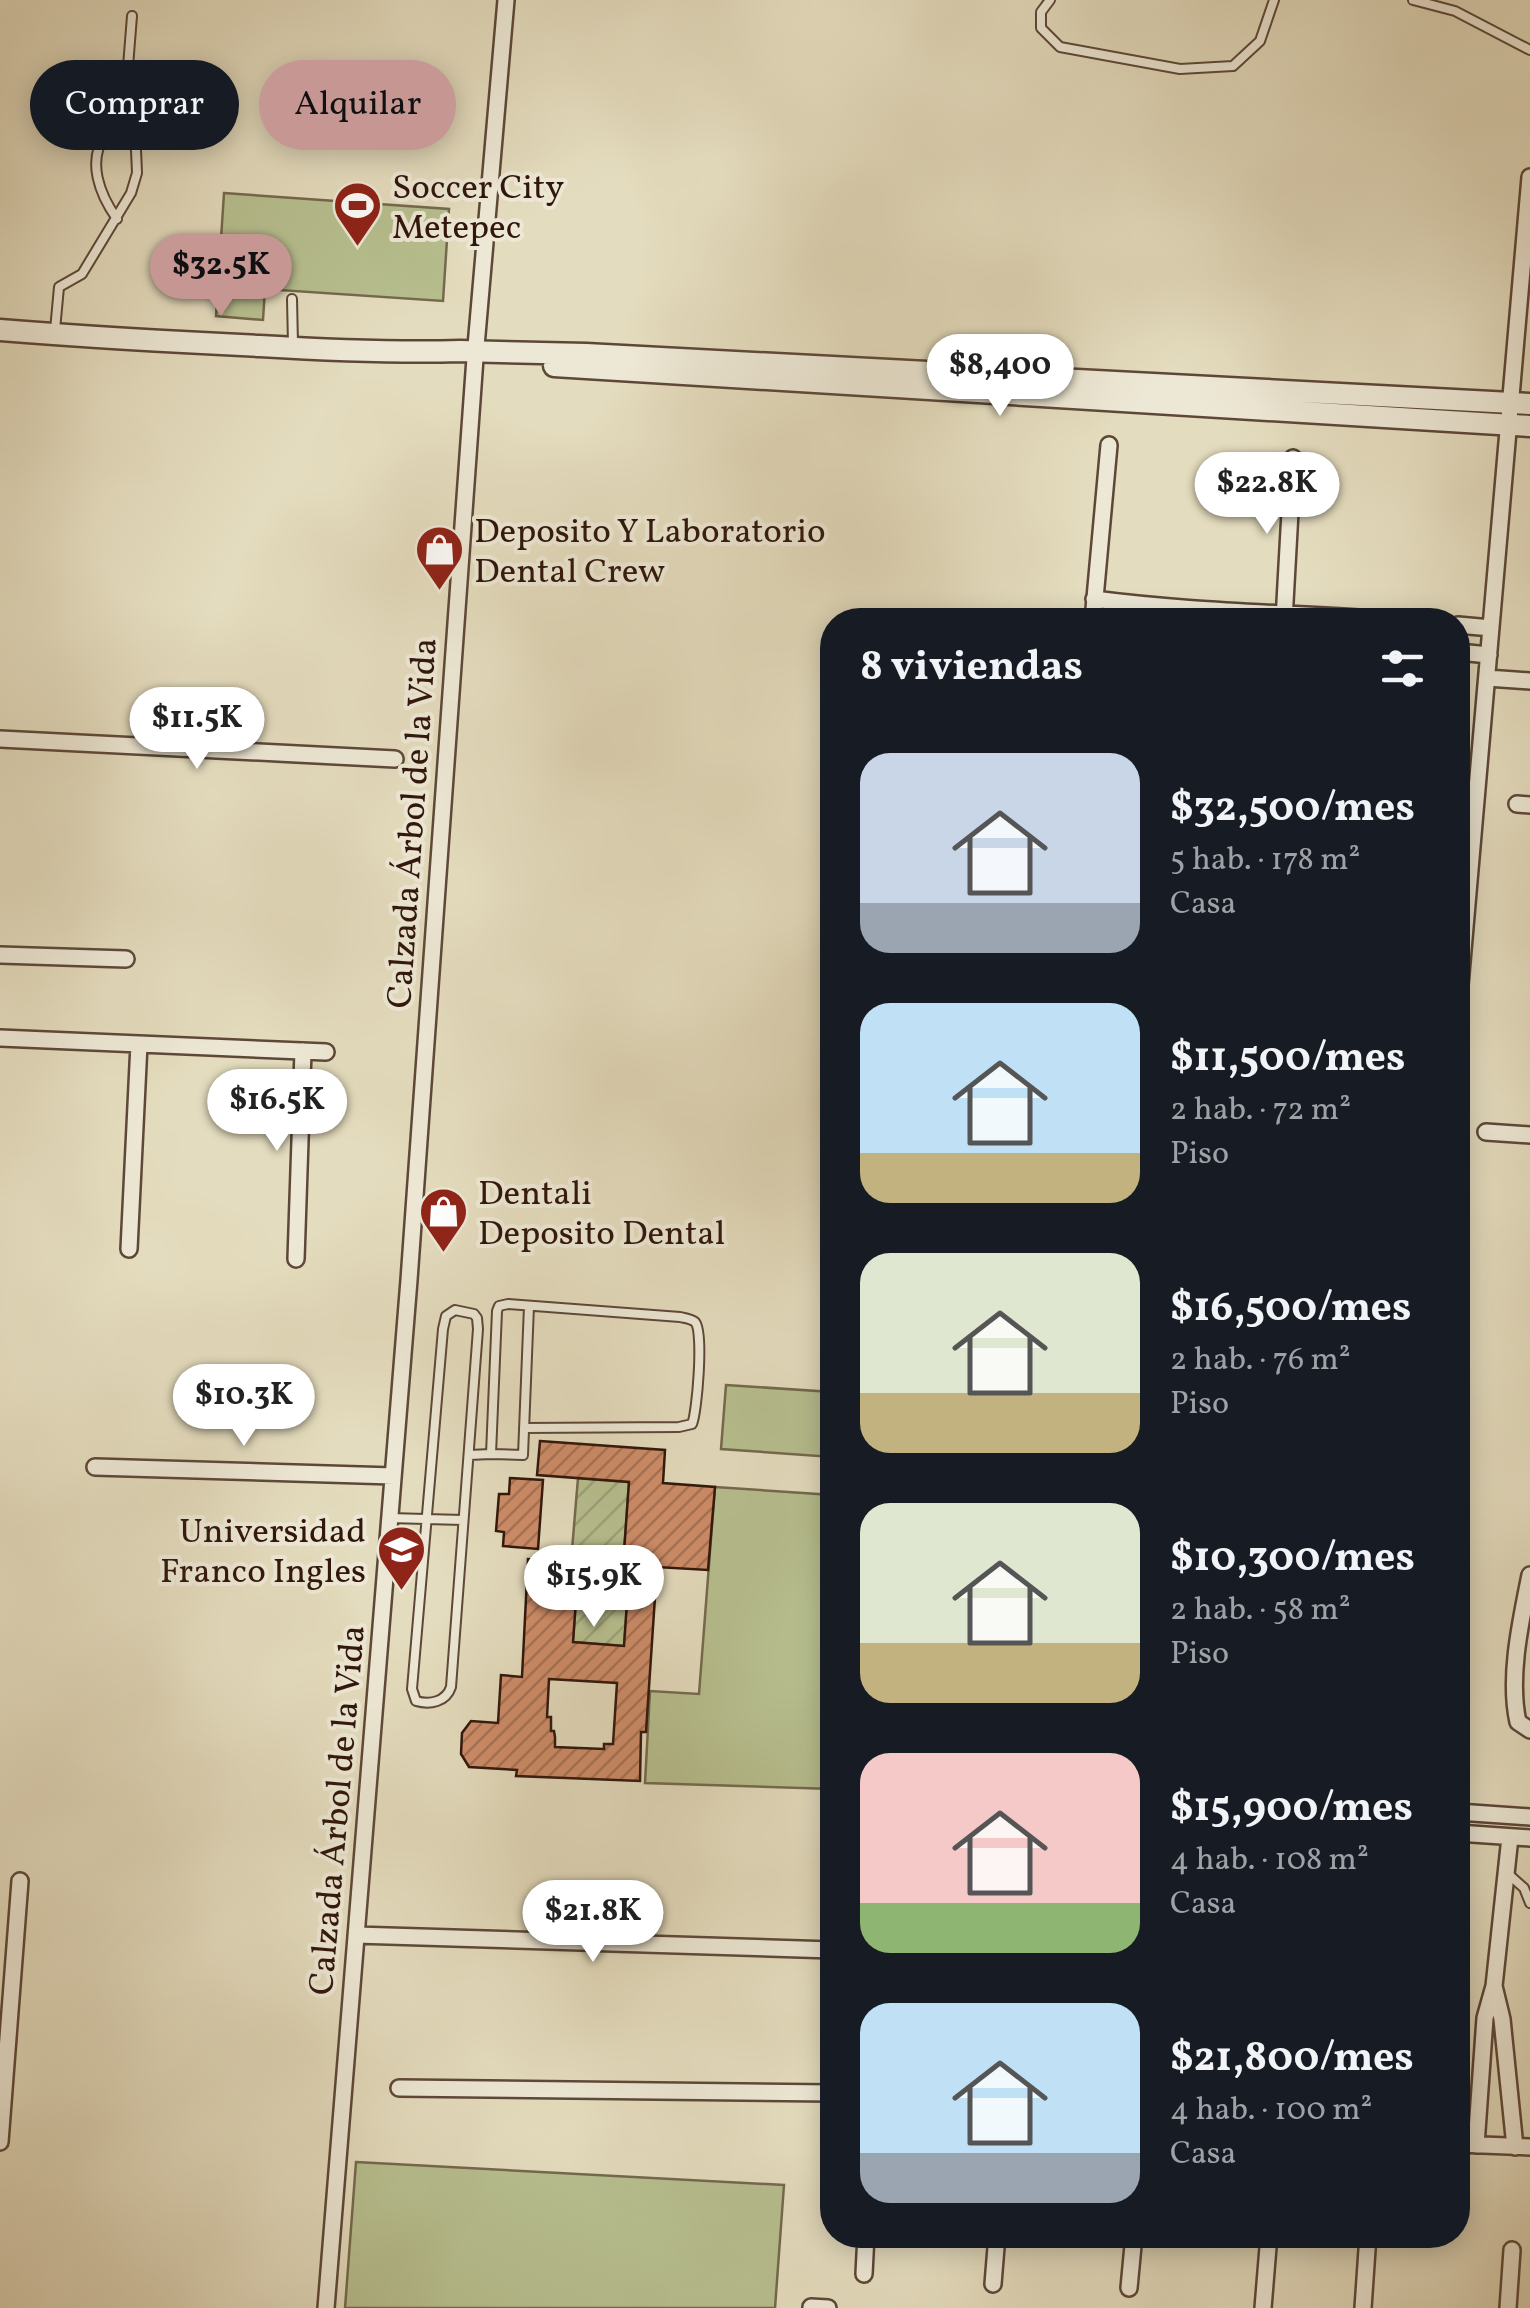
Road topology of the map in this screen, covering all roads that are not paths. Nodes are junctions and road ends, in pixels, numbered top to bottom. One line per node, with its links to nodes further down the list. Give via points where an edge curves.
1 (506, 0): 16 (street, Calzada Árbol de la Vida)
2 (1050, 0): 3 (lane, via 1041,28 1060,47 1180,69 1233,66 1260,41)
3 (1274, 0)
4 (1414, 0): 6 (lane, via 1455,11)
5 (132, 16): 7 (lane)
6 (1530, 50)
7 (129, 60)
8 (98, 150): 11 (lane, via 96,177)
9 (136, 150): 11 (lane, via 131,193)
10 (1530, 177): 17 (street)
11 (116, 219): 14 (lane, via 82,274 59,287)
12 (292, 299): 15 (lane)
13 (0, 330): 14 (street)
14 (55, 334): 15 (street)
15 (293, 348): 16 (street)
16 (475, 355): 17 (street, via 586,354); 18 (street, via 587,368); 49 (street, Calzada Árbol de la Vida)
17 (1520, 404): 18 (street)
18 (1519, 426): 26 (street)
19 (1109, 446): 21 (street)
20 (1293, 458): 24 (street)
21 (1094, 598): 22 (street); 23 (street)
22 (1094, 608)
23 (1171, 608)
24 (1285, 608)
25 (1470, 626): 26 (street)
26 (1491, 628): 28 (street)
27 (1470, 653): 28 (street)
28 (1488, 655): 29 (street)
29 (1487, 678): 30 (street); 33 (street)
30 (1530, 681)
31 (0, 739): 32 (street)
32 (396, 759)
33 (1470, 802)
34 (0, 955): 35 (street)
35 (126, 959)
36 (0, 1038): 37 (street)
37 (139, 1044): 38 (street); 42 (street)
38 (303, 1051): 39 (street); 43 (street)
39 (326, 1052)
40 (1486, 1132): 41 (street)
41 (1530, 1136)
42 (129, 1248)
43 (296, 1260)
44 (529, 1306): 45 (lane); 45 (lane, via 694,1320 699,1353 692,1424); 47 (lane, via 502,1305 497,1311)
45 (524, 1428): 47 (lane, via 523,1455)
46 (469, 1454): 47 (lane); 51 (lane, via 477,1318 455,1310 444,1322); 52 (lane)
47 (491, 1454)
48 (95, 1467): 49 (street)
49 (393, 1476): 50 (street, Calzada Árbol de la Vida)
50 (389, 1518): 51 (lane); 64 (street, Calzada Árbol de la Vida)
51 (426, 1519): 52 (lane); 52 (lane, via 412,1688 424,1703 441,1700 451,1687)
52 (463, 1520)
53 (1530, 1575): 54 (street, via 1515,1695 1518,1722)
54 (1530, 1730)
55 (1470, 1813): 56 (street)
56 (1530, 1817)
57 (1470, 1834): 58 (street)
58 (1510, 1836): 59 (street); 60 (street)
59 (1530, 1838)
60 (1506, 1872): 62 (lane); 66 (street)
61 (20, 1882): 68 (street)
62 (1527, 1888): 63 (lane)
63 (1530, 1903)
64 (356, 1935): 65 (street); 84 (street, Calzada Árbol de la Vida)
65 (820, 1950)
66 (1494, 1986): 72 (street, via 1485,2018); 73 (street)
67 (399, 2088): 69 (street)
68 (2, 2090): 70 (street)
69 (820, 2093)
70 (0, 2142)
71 (1470, 2145): 72 (street)
72 (1476, 2145): 73 (street)
73 (1522, 2147)
74 (865, 2248): 80 (street)
75 (996, 2248): 81 (street)
76 (1133, 2248): 82 (street)
77 (1269, 2248): 86 (street)
78 (1367, 2248): 87 (street)
79 (1512, 2250): 88 (street)
80 (864, 2274)
81 (993, 2284)
82 (1129, 2288)
83 (810, 2307): 85 (street)
84 (326, 2308)
85 (828, 2308)
86 (1263, 2308)
87 (1363, 2308)
88 (1508, 2308)

